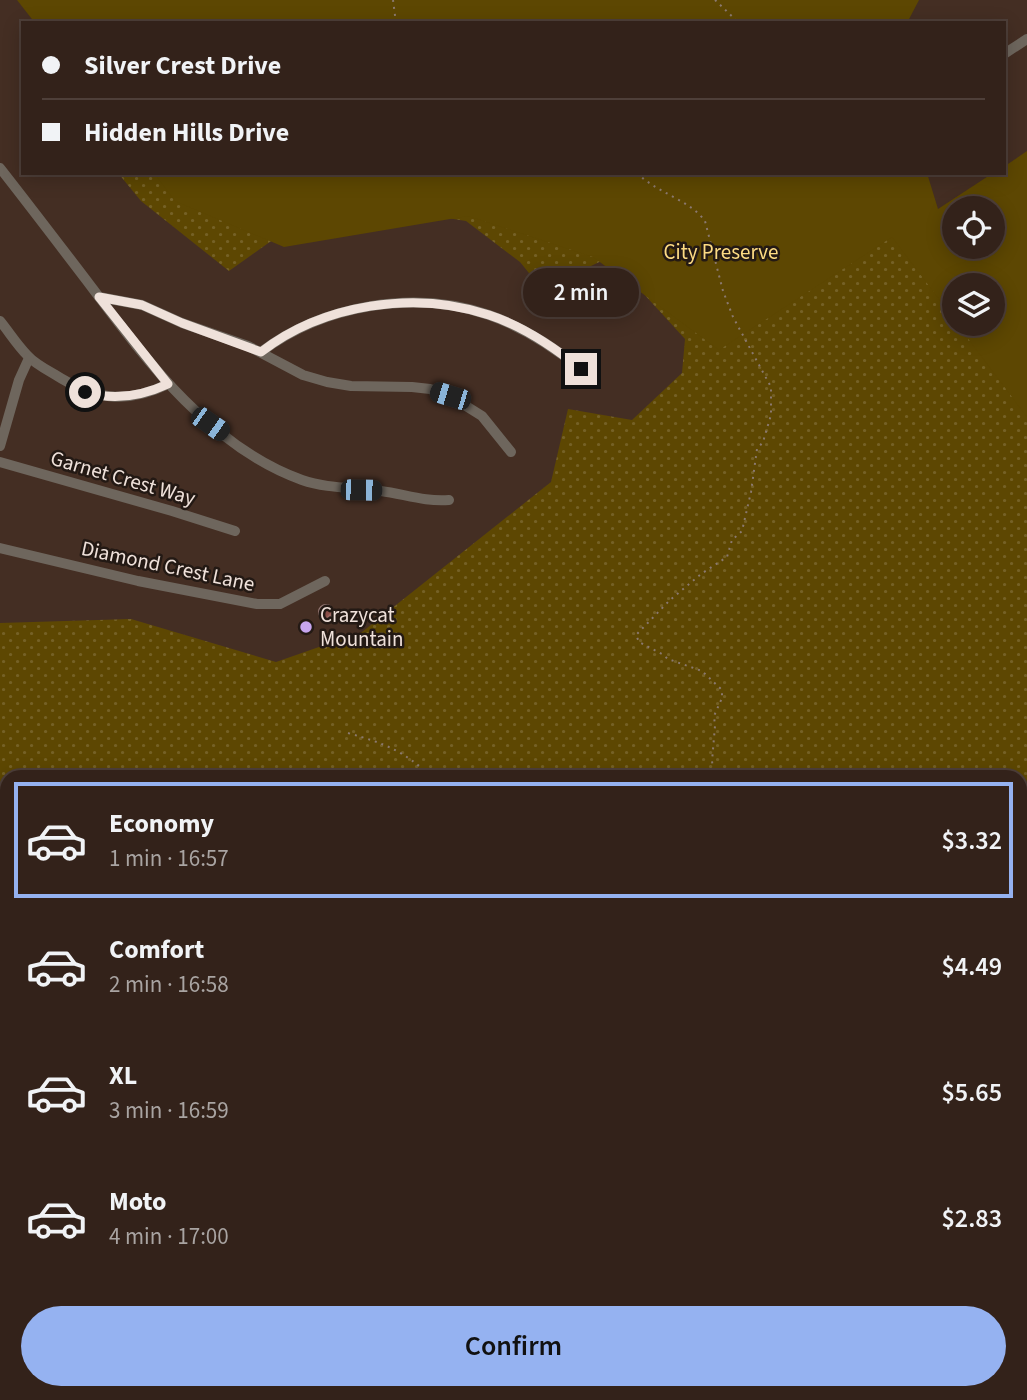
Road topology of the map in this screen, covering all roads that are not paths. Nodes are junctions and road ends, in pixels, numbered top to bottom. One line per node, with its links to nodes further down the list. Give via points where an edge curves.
1 (1027, 39): 2 (street)
2 (1006, 53)
3 (0, 168): 4 (street)
4 (99, 297): 6 (street, via 142,305); 9 (street)
5 (0, 321): 7 (street)
6 (261, 352): 8 (street, via 319,319 348,310 415,303 491,316 543,340); 11 (street, via 303,375 327,382 412,387 450,396 482,416)
7 (29, 358): 9 (street, via 74,387 96,395 139,395); 10 (street)
8 (581, 369)
9 (168, 384): 13 (street, via 210,424 302,480 430,501)
10 (0, 446)
11 (511, 452)
12 (0, 462): 14 (street, Garnet Crest Way)
13 (449, 500)
14 (235, 531)
15 (0, 548): 16 (street, Diamond Crest Lane, via 257,604 280,604)
16 (325, 581)

